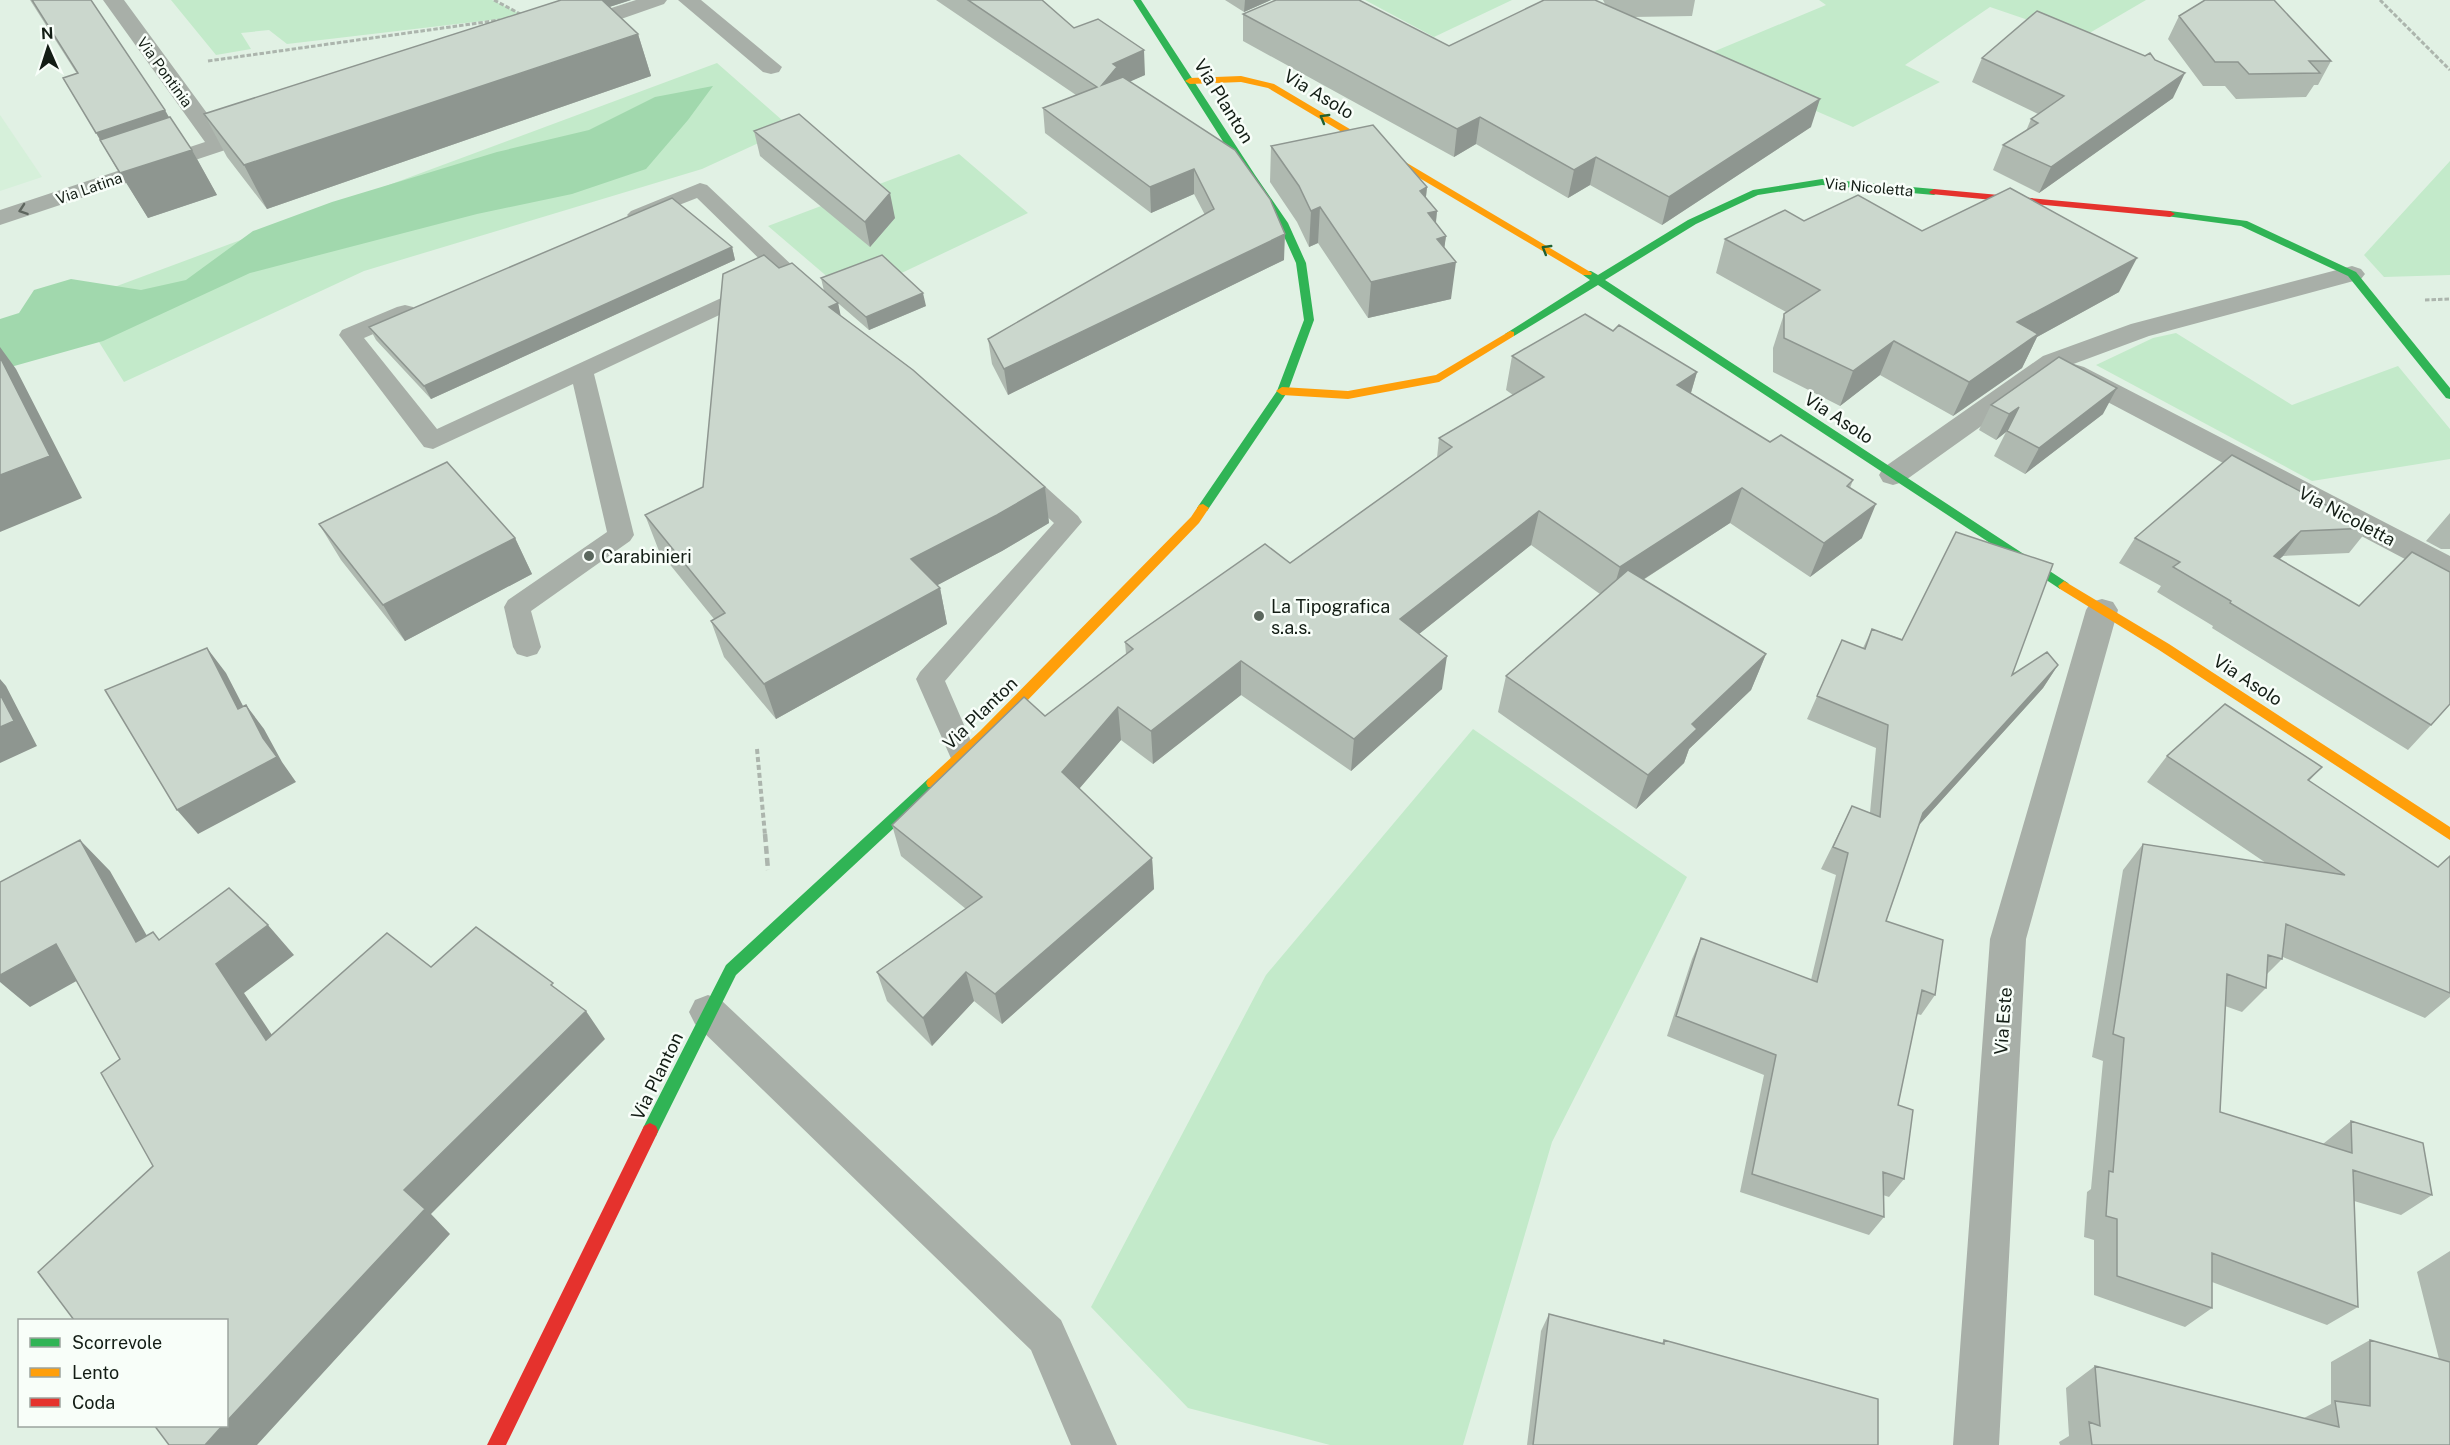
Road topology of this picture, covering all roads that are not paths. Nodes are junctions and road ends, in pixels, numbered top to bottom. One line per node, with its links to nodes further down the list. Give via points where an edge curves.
1 (112, 0): 9 (street, Via Pontinia)
2 (657, 0): 5 (street)
3 (688, 0): 6 (street)
4 (1137, 0): 7 (street, Via Planton)
5 (549, 36)
6 (771, 67)
7 (1190, 81): 14 (street, Via Asolo, one-way to 7, via 1271,86 1246,78); 19 (street, Via Planton, via 1283,223 1301,263 1309,320)
8 (286, 122): 9 (street, Via Latina)
9 (218, 144): 10 (street, Via Latina, one-way to 10)
10 (0, 218)
11 (613, 225): 12 (lane, via 700,189)
12 (788, 274): 15 (lane); 18 (lane)
13 (2352, 274): 14 (street, Via Nicoletta, via 2243,223 1822,182 1756,192 1692,222); 17 (street, via 2140,330); 20 (street, Via Nicoletta)
14 (1596, 279): 19 (street, Via Nicoletta, via 1439,378 1348,395); 22 (street, Via Asolo)
15 (805, 289)
16 (426, 303): 18 (lane, via 350,335 433,441)
17 (2053, 362): 22 (street); 23 (street, Via Nicoletta)
18 (582, 371): 25 (lane, via 621,535 517,607)
19 (1282, 391): 26 (street, Via Planton, via 1195,520)
20 (2450, 395)
21 (999, 460): 26 (lane, via 1069,522 930,680)
22 (1893, 475): 24 (street, Via Asolo)
23 (2450, 569)
24 (2102, 610): 27 (street, Via Asolo); 31 (street, Via Este, via 2008,939)
25 (527, 646)
26 (963, 755): 28 (street, Via Planton, via 732,970)
27 (2450, 834)
28 (708, 1012): 29 (street, Via Planton); 30 (street, via 1046,1335)
29 (496, 1445)
30 (1094, 1445)
31 (1976, 1445)

